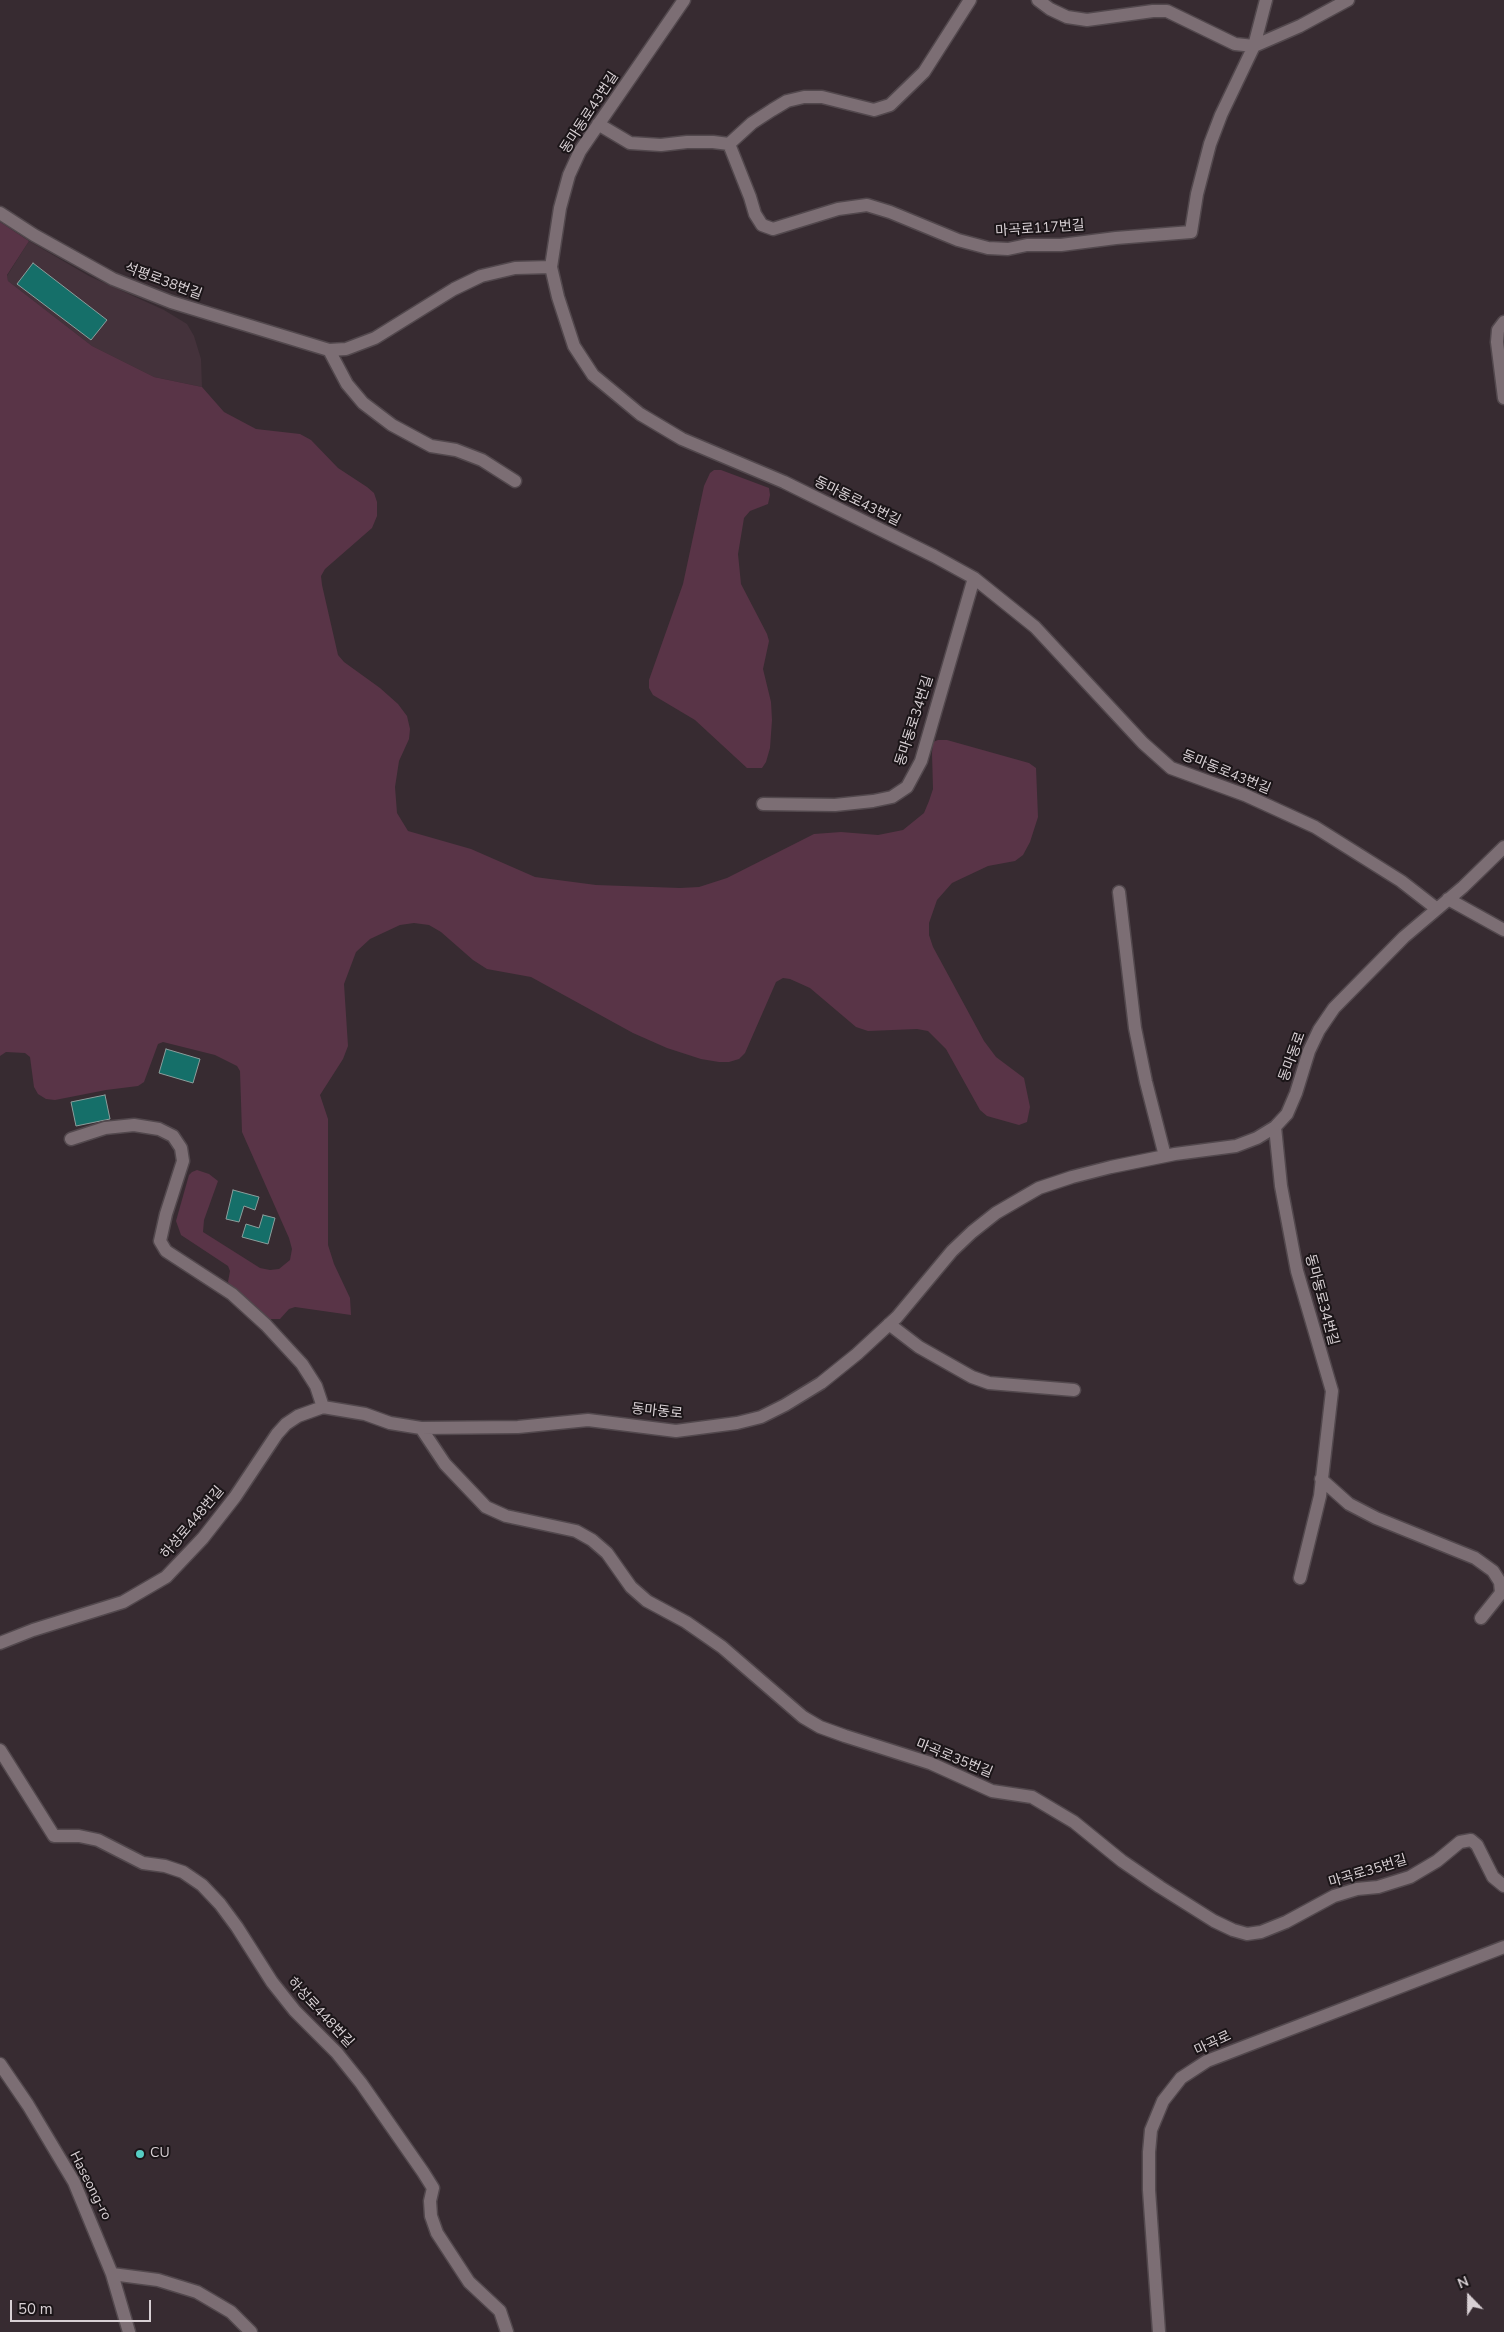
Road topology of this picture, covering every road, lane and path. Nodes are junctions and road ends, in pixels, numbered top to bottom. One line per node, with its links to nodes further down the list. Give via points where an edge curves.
1 (684, 0): 7 (street, 동마동로43번길)
2 (970, 0): 8 (street, via 924,72 890,105 874,110 822,97 787,101 752,123)
3 (1038, 0): 6 (street, via 1067,17 1088,20 1153,10 1167,11 1235,44)
4 (1266, 0): 6 (street, 마곡로117번길)
5 (1348, 0): 6 (street)
6 (1254, 46): 8 (street, 마곡로117번길, via 1210,144 1196,194 1191,232 1061,245 988,248 958,240 867,205 838,209 774,229 762,225 755,214)
7 (598, 124): 8 (street, via 630,143); 10 (street, 동마동로43번길, via 569,175)
8 (729, 144)
9 (0, 213): 12 (street, 석평로38번길, via 113,279 171,302)
10 (551, 267): 12 (street, 석평로38번길, via 515,268 481,276 454,288 375,338 346,349); 15 (street, 동마동로43번길, via 566,324 583,361 593,375 640,414 682,440 784,482)
11 (1504, 322): 13 (street, via 1498,330 1497,342)
12 (329, 350): 14 (street, via 347,384 364,403 392,425 431,446 456,450 482,460)
13 (1504, 398)
14 (514, 481)
15 (974, 578): 16 (street, 동마동로34번길, via 921,761 907,787 892,797 873,801 835,805); 20 (street, 동마동로43번길, via 1035,627 1143,743 1172,768 1245,795 1314,827 1368,859)
16 (763, 804)
17 (1504, 847): 19 (street, 동마동로)
18 (1119, 892): 24 (street, via 1135,1028)
19 (1448, 899): 20 (street, 동마동로); 21 (street)
20 (1437, 909): 22 (street, 동마동로, via 1404,937 1334,1008 1309,1051 1287,1114)
21 (1504, 930)
22 (1275, 1127): 24 (street, 동마동로, via 1236,1146); 29 (street, 동마동로34번길, via 1297,1271 1332,1391)
23 (71, 1139): 27 (street, via 105,1128 134,1125 159,1129 173,1136 181,1148 183,1161 160,1241 166,1251 232,1294 266,1325 302,1364 316,1386)
24 (1165, 1156): 25 (street, 동마동로, via 1072,1176 1039,1188 996,1213 952,1251)
25 (888, 1324): 26 (street, via 948,1366 980,1380); 28 (street, 동마동로, via 821,1382 761,1417 737,1423 676,1431 588,1420 518,1427)
26 (1074, 1390)
27 (323, 1408): 28 (street, 하성로448번길); 32 (street, 하성로448번길, via 298,1416 286,1424 203,1538 166,1577 123,1602)
28 (421, 1428): 34 (street, 마곡로35번길, via 445,1464 486,1507 506,1516 576,1531 592,1540 607,1553 631,1587 647,1601 722,1647 820,1727 936,1766 992,1791 1032,1797 1074,1822 1160,1887 1233,1930 1246,1934 1262,1932 1334,1896 1410,1877 1460,1842 1471,1840 1493,1877)
29 (1322, 1479): 30 (street, 동마동로34번길); 31 (street, via 1349,1504 1475,1558 1494,1571 1501,1593)
30 (1300, 1578)
31 (1481, 1618)
32 (0, 1643)
33 (0, 1750): 40 (street, 하성로448번길, via 54,1836 98,1840 143,1863 183,1872 202,1885 220,1904 272,1982 295,2011 337,2053 423,2172 433,2188 430,2201 436,2233 469,2282 500,2310)
34 (1504, 1886)
35 (1504, 1946): 41 (street, 마곡로, via 1208,2061 1181,2078 1163,2100 1151,2130 1149,2152)
36 (0, 2064): 37 (street, Haseong-ro, via 74,2182)
37 (112, 2274): 38 (street, Haseong-ro); 39 (street, via 158,2280 197,2292 231,2312)
38 (129, 2332)
39 (252, 2332)
40 (507, 2332)
41 (1159, 2332)

